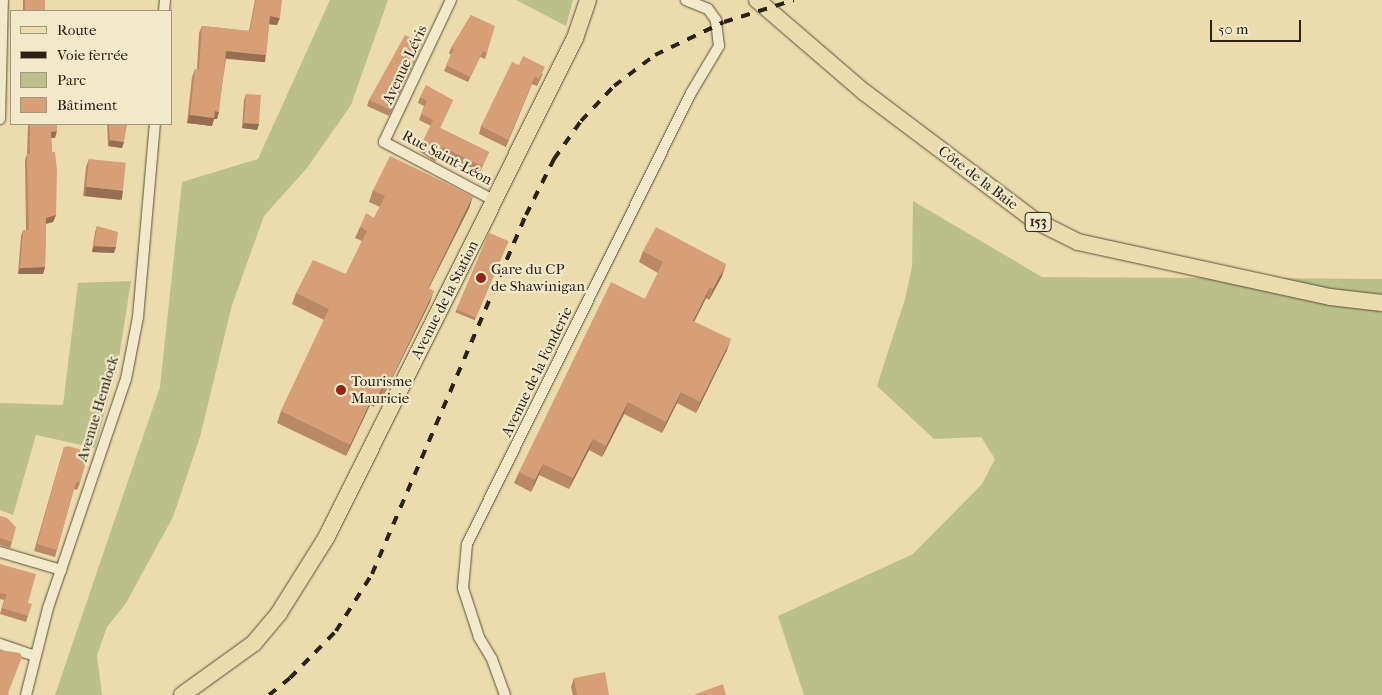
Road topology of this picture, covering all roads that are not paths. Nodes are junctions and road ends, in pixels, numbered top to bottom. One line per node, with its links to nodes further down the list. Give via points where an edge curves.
1 (3, 0): 6 (street)
2 (451, 0): 8 (street, Avenue Lévis)
3 (588, 0): 9 (main road, Avenue de la Station, via 575,38)
4 (686, 0): 17 (street, Avenue de la Fonderie, via 708,9 716,20 719,46 691,93 467,544 463,588)
5 (759, 1): 10 (main road, Côte de la Baie / 153, via 879,104 1034,220 1078,242 1330,297)
6 (0, 119)
7 (154, 125): 12 (street, Avenue Hemlock, via 138,317 126,379)
8 (384, 142): 9 (street, Rue Saint-Léon)
9 (495, 201): 16 (main road, Avenue de la Station, via 326,538 279,613 254,643)
10 (1382, 303)
11 (0, 552): 12 (street)
12 (61, 570): 14 (street, Avenue Hemlock)
13 (0, 644): 14 (street)
14 (35, 656): 15 (street, Avenue Hemlock)
15 (26, 695)
16 (182, 695)
17 (505, 695)

